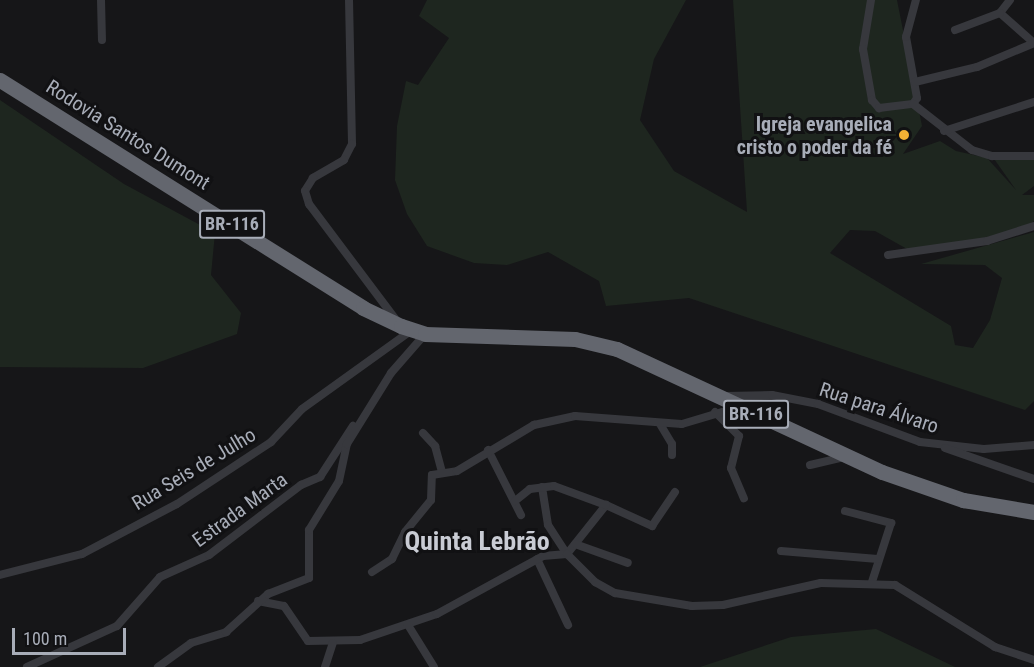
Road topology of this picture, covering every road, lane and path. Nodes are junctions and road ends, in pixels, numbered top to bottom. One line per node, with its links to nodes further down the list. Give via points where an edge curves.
1 (102, 0): 8 (street)
2 (349, 0): 18 (street, via 352,144 344,159 314,178 305,190 309,204)
3 (871, 0): 13 (street, via 863,49 874,105)
4 (916, 0): 11 (street, via 906,26)
5 (1010, 0): 6 (street)
6 (1000, 13): 7 (street); 9 (street)
7 (955, 30)
8 (102, 40)
9 (1034, 43): 11 (street, via 977,67)
10 (0, 80): 18 (highway, Rodovia Santos Dumont / BR-116, via 363,308)
11 (915, 82): 13 (street)
12 (1034, 102): 14 (street)
13 (913, 104): 14 (street)
14 (944, 131): 15 (street, via 992,156)
15 (1034, 156)
16 (1034, 226): 17 (street, via 987,241)
17 (888, 255)
18 (413, 330): 19 (highway, Rodovia Santos Dumont / BR-116, via 591,342 617,349); 20 (street); 46 (street, Rua Seis de Julho, via 302,409 271,442 177,504 140,520 96,549)
19 (715, 404): 21 (street, Rua para Álvaro, via 682,424); 23 (street, Rua para Álvaro, via 772,395 818,404); 27 (highway, Rodovia Santos Dumont / BR-116, via 740,407); 33 (street, via 739,436 731,468)
20 (364, 415): 48 (street, via 347,444 339,481 309,530 309,578); 55 (street, Estrada Marta, via 342,439 320,477 302,485 209,555 160,577 117,626)
21 (660, 424): 25 (street, Rua para Álvaro, via 562,416); 26 (street)
22 (423, 433): 29 (street, via 435,446)
23 (937, 444): 24 (street, Rua para Álvaro, via 984,449); 30 (street)
24 (1034, 445)
25 (488, 450): 29 (street, Rua para Álvaro, via 457,471); 34 (street)
26 (672, 455)
27 (847, 456): 28 (street); 37 (highway, Rodovia Santos Dumont / BR-116, via 963,500)
28 (810, 465)
29 (441, 472): 45 (street, via 432,475 431,500 405,532 396,555)
30 (1034, 479)
31 (542, 487): 34 (street, via 530,489); 35 (street, via 554,486); 41 (street, via 548,525)
32 (675, 492): 35 (street, via 652,526)
33 (744, 498)
34 (515, 501): 38 (street)
35 (606, 505): 39 (street)
36 (845, 510): 43 (street, via 890,521)
37 (1034, 512)
38 (521, 515)
39 (575, 544): 41 (street); 44 (street)
40 (781, 551): 43 (street)
41 (567, 554): 42 (street); 47 (street, via 595,582 615,593 692,606 723,605 794,587)
42 (537, 559): 49 (street, via 457,605); 50 (street)
43 (878, 559): 47 (street)
44 (628, 563)
45 (372, 572)
46 (0, 575)
47 (872, 582): 52 (street, via 895,585 995,647)
48 (258, 601): 51 (street, via 284,606 308,641); 54 (street, via 226,632 191,643)
49 (408, 625): 51 (street); 53 (street)
50 (568, 626)
51 (333, 643): 57 (street)
52 (1034, 660)
53 (429, 663): 58 (street)
54 (167, 665): 56 (street)
55 (27, 667)
56 (158, 667)
57 (325, 667)
58 (434, 667)

